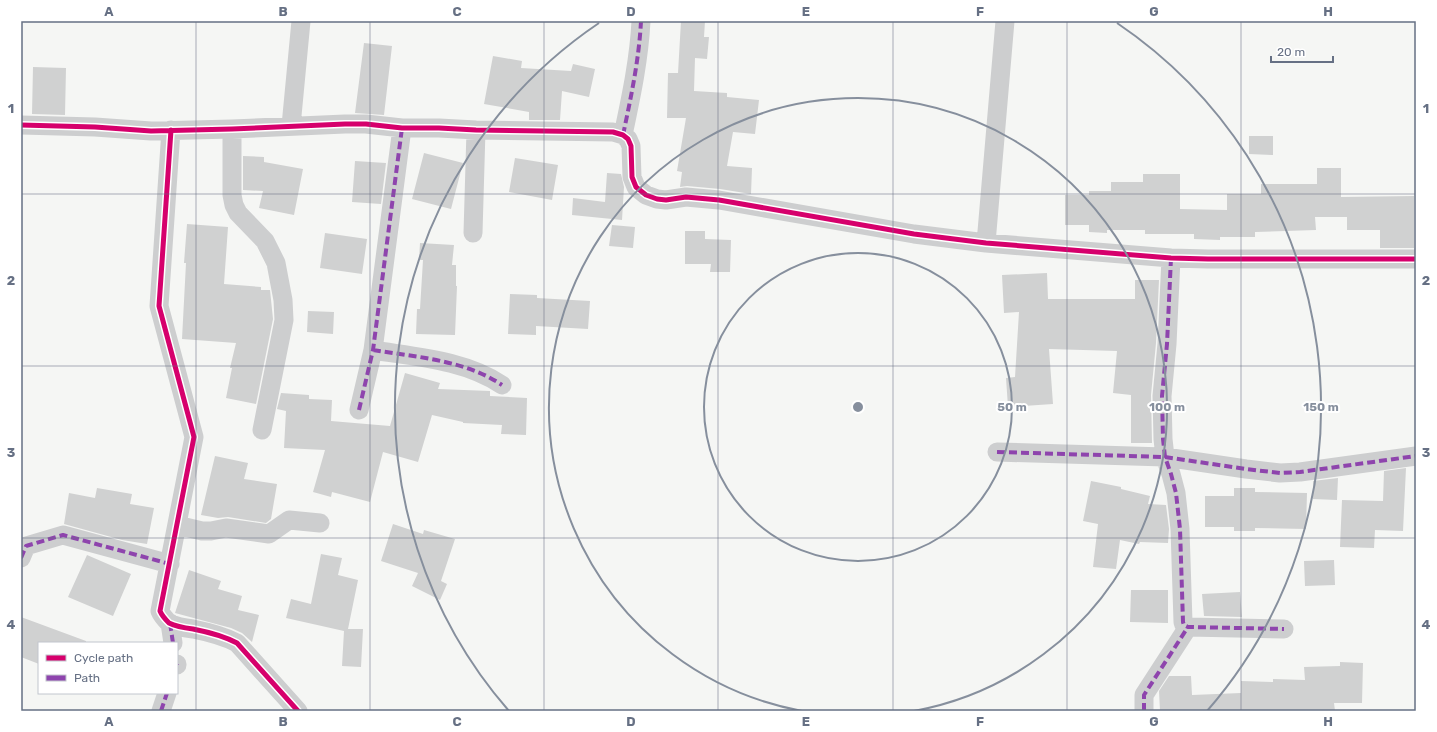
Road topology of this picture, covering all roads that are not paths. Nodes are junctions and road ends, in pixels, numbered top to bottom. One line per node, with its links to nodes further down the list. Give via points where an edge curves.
1 (300, 21): 5 (street)
2 (641, 21): 10 (street, via 633,91)
3 (1005, 21): 12 (street)
4 (21, 125): 8 (street)
5 (291, 126): 6 (street, via 359,124); 7 (street)
6 (402, 128): 9 (street); 15 (street)
7 (232, 129): 8 (street); 18 (street, via 234,205 238,213 265,241 276,263 283,300 284,320)
8 (171, 130): 23 (street, via 159,306 194,437)
9 (476, 130): 10 (street, via 609,132); 11 (street)
10 (623, 135): 12 (street, via 631,146 633,181 646,195 657,199 686,197 719,200 914,234)
11 (473, 233)
12 (986, 243): 13 (street)
13 (1171, 258): 14 (street); 21 (street, via 1162,396)
14 (1416, 259)
15 (373, 350): 16 (street, via 474,370); 17 (street)
16 (502, 385)
17 (359, 410)
18 (262, 430)
19 (997, 452): 21 (street)
20 (1416, 456): 21 (street, via 1280,473)
21 (1165, 457): 27 (street, via 1176,493 1180,529 1182,619)
22 (320, 523): 23 (street, via 288,520 269,534 234,528 202,531)
23 (177, 525): 25 (street)
24 (21, 558): 25 (street, via 26,546 63,536)
25 (170, 564): 26 (street, via 160,611 163,618)
26 (170, 623): 29 (street); 32 (street, via 181,628 228,638 237,643)
27 (1188, 627): 28 (street); 33 (street, via 1144,695)
28 (1284, 629)
29 (173, 642)
30 (167, 694): 31 (street)
31 (161, 711)
32 (298, 711)
33 (1144, 711)

